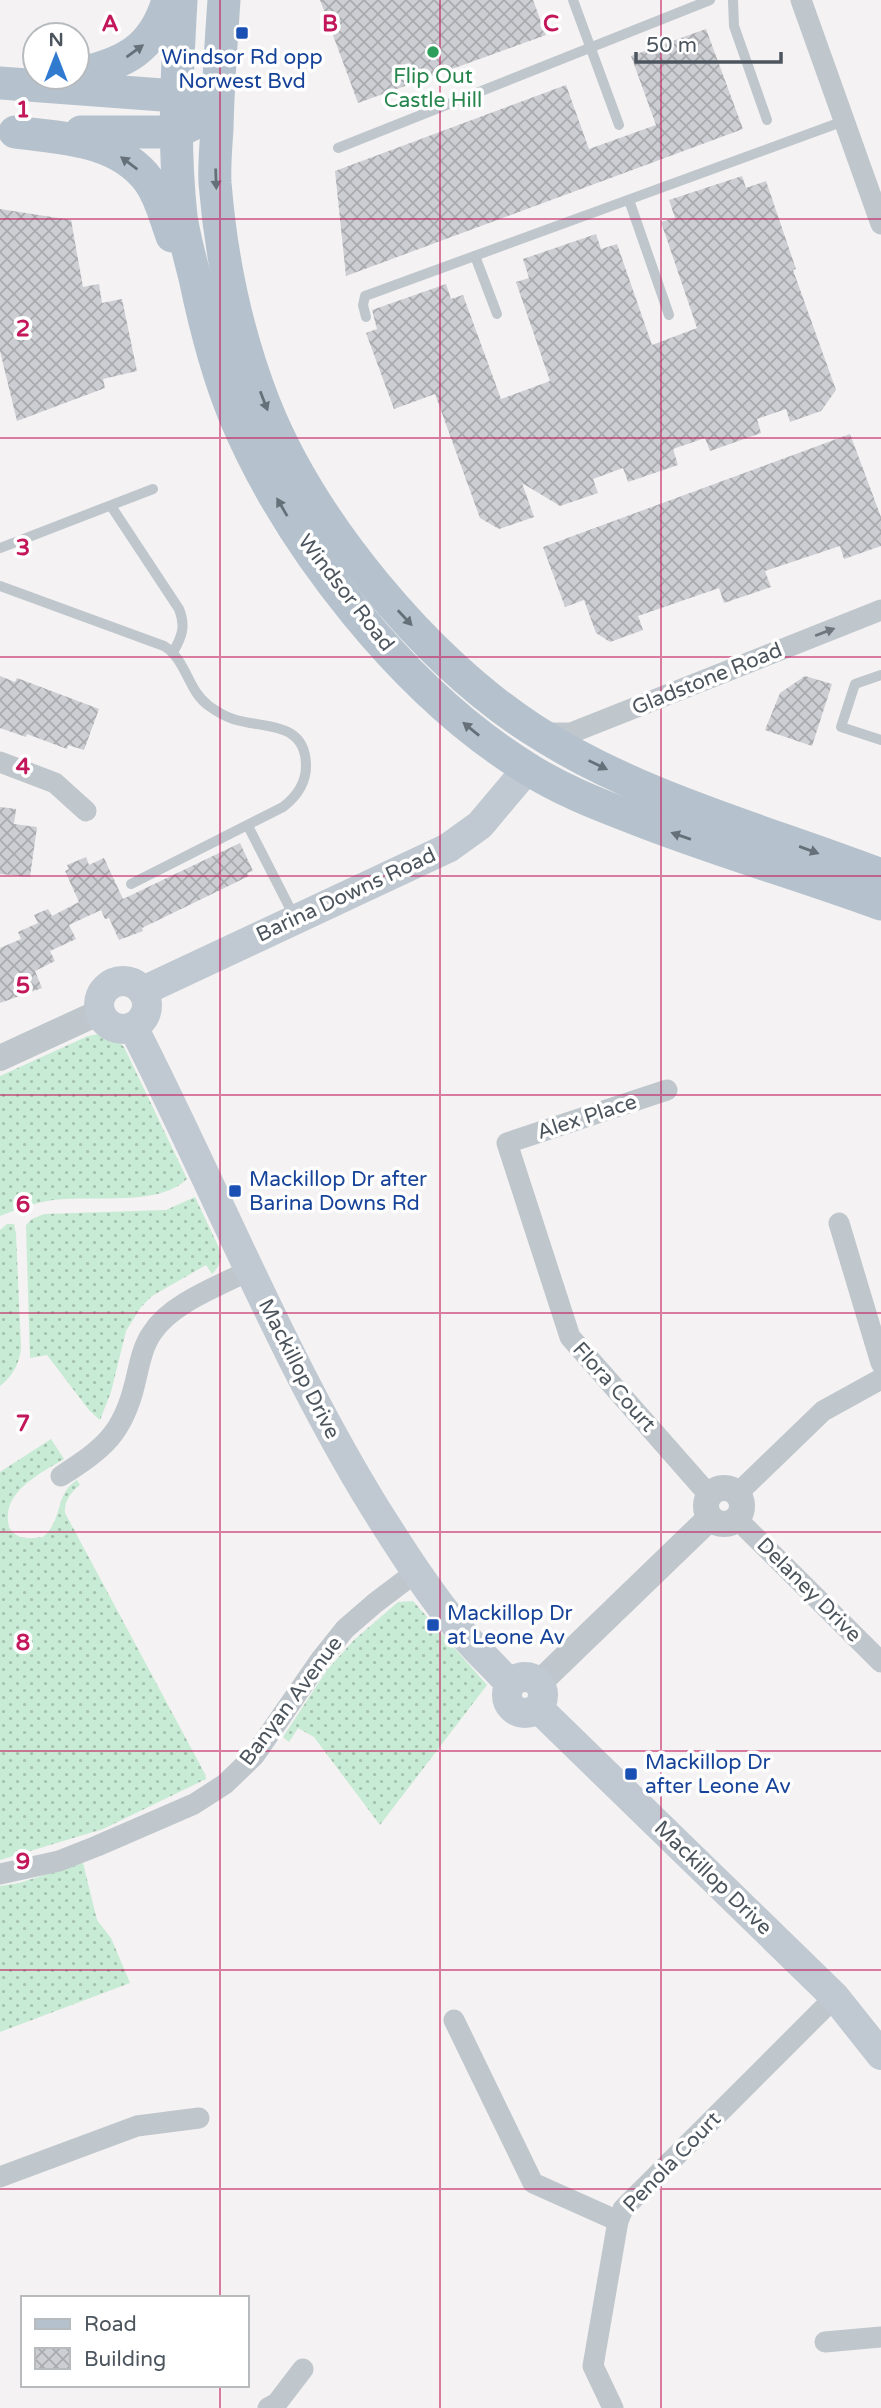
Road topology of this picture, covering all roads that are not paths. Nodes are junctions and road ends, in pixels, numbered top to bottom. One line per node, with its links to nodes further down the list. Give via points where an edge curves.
1 (169, 0): 9 (main road, one-way to 1, via 114,64 141,48 159,25)
2 (181, 0): 11 (main road, Windsor Road)
3 (224, 0): 12 (main road, Windsor Road)
4 (573, 0): 8 (lane)
5 (710, 0): 8 (lane)
6 (733, 0): 13 (lane, via 734,26)
7 (801, 0): 14 (street)
8 (591, 48): 15 (lane); 18 (lane)
9 (91, 70)
10 (9, 84): 11 (main road)
11 (176, 96): 12 (main road); 17 (main road, Windsor Road)
12 (218, 111): 17 (main road); 33 (main road, Windsor Road, one-way to 33, via 215,181 222,242 234,303 264,403 285,449 361,566)
13 (767, 120)
14 (844, 121): 19 (street); 20 (lane)
15 (619, 125)
16 (7, 131): 17 (main road); 23 (main road, one-way to 16, via 156,194 137,169 94,144)
17 (176, 132): 23 (main road, Windsor Road, via 182,219)
18 (338, 148)
19 (877, 199): 21 (street)
20 (629, 200): 22 (lane); 25 (lane)
21 (881, 224)
22 (475, 256): 24 (lane); 26 (lane, via 365,296)
23 (202, 310): 38 (main road, Windsor Road, one-way to 23, via 466,724 414,676 370,628 297,533 236,419)
24 (497, 314)
25 (669, 314)
26 (366, 317)
27 (153, 489): 28 (lane)
28 (111, 506): 29 (lane); 32 (lane, via 179,609 183,629)
29 (0, 548)
30 (0, 586): 32 (lane)
31 (881, 610): 35 (street, Gladstone Road, one-way to 31, via 556,735 571,733)
32 (173, 652): 40 (lane, via 191,687 208,705 233,719 288,731 305,754 307,769 294,799)
33 (460, 674): 35 (main road, Windsor Road); 38 (main road, via 524,750)
34 (881, 675): 36 (lane, via 855,684 841,726)
35 (532, 729): 41 (main road, Windsor Road, one-way to 41, via 657,793)
36 (881, 740)
37 (0, 762): 39 (street, via 55,783)
38 (527, 768): 43 (main road, Windsor Road, one-way to 38, via 663,830 592,802); 44 (main road, Barina Downs Road, via 465,838)
39 (86, 811)
40 (248, 826): 42 (lane); 44 (lane)
41 (881, 875)
42 (131, 884)
43 (881, 904)
44 (295, 918): 45 (main road, Barina Downs Road)
45 (143, 991): 46 (main road, via 127,981 113,983 100,999); 47 (main road, via 146,1012)
46 (100, 1012): 47 (main road, via 115,1027); 48 (street)
47 (133, 1027): 52 (main road, Mackillop Drive)
48 (0, 1058)
49 (667, 1090): 50 (street, Alex Place)
50 (507, 1143): 56 (street, Flora Court, via 569,1337)
51 (839, 1223): 53 (street)
52 (250, 1270): 55 (street, via 175,1309 160,1322 142,1355 123,1420 98,1452); 58 (main road, Mackillop Drive, via 342,1453)
53 (881, 1363)
54 (881, 1379): 57 (street, via 823,1411)
55 (61, 1476)
56 (709, 1507): 57 (street, via 717,1489 727,1487); 60 (street)
57 (737, 1507): 59 (street, Delaney Drive)
58 (416, 1572): 60 (main road, Mackillop Drive, via 463,1634); 61 (street, Banyan Avenue, via 345,1629 254,1756 225,1784 194,1804 97,1846 58,1861)
59 (881, 1661)
60 (529, 1691): 62 (main road, Mackillop Drive)
61 (0, 1874)
62 (835, 1997): 64 (main road, Mackillop Drive); 67 (street, Penola Court, via 623,2209)
63 (454, 2020): 67 (street, via 533,2183)
64 (881, 2055)
65 (200, 2118): 66 (street, via 137,2126)
66 (0, 2177)
67 (618, 2221): 72 (street, Penola Court, via 593,2366)
68 (881, 2337): 69 (street)
69 (825, 2342)
70 (303, 2369): 71 (street)
71 (268, 2408)
72 (613, 2408)

